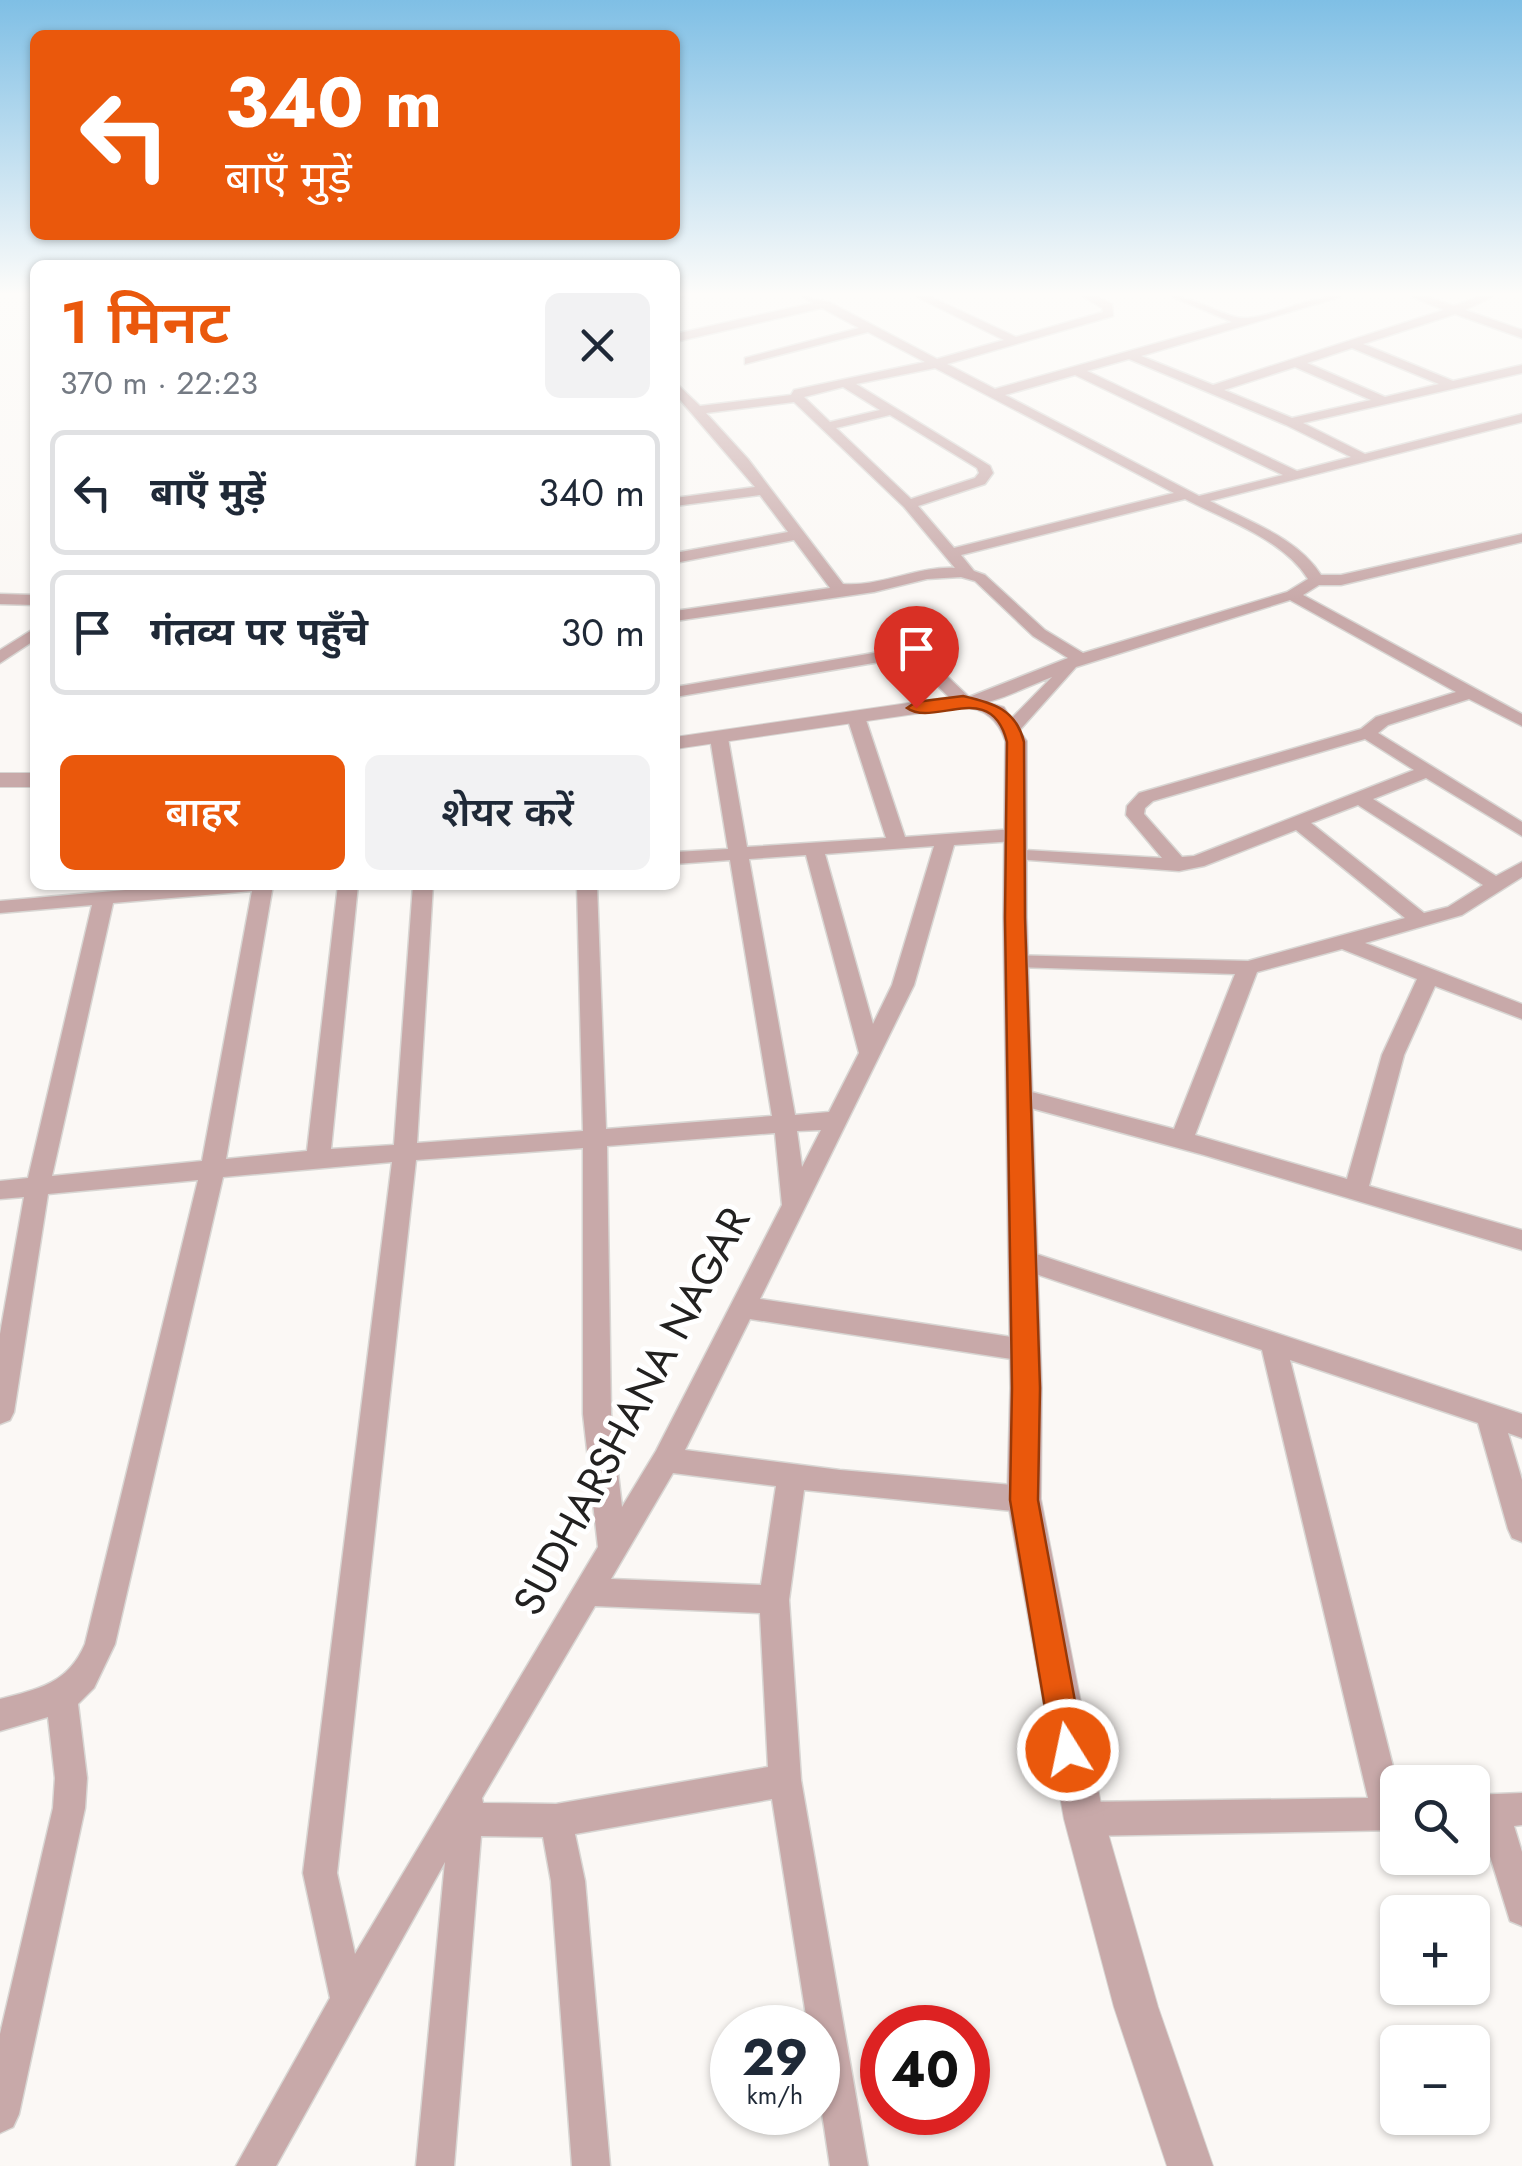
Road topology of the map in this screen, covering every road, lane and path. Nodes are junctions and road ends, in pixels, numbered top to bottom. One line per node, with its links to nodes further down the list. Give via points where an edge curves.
1 (687, 398): 11 (street)
2 (798, 398): 11 (street); 15 (street)
3 (870, 398): 12 (street)
4 (1001, 398): 19 (street)
5 (1134, 398): 17 (street)
6 (1235, 398): 14 (street)
7 (1377, 398): 9 (street)
8 (1398, 398): 9 (street)
9 (1384, 401): 14 (street)
10 (680, 408): 11 (street)
11 (696, 408): 18 (street)
12 (892, 411): 15 (street); 21 (street, via 986,473 980,481)
13 (1522, 418): 16 (street)
14 (1291, 422): 16 (street)
15 (828, 426): 21 (street)
16 (1368, 460): 17 (street)
17 (1298, 476): 19 (street)
18 (762, 490): 20 (street); 22 (street)
19 (1194, 497): 24 (street); 27 (street, via 1294,552)
20 (680, 501)
21 (909, 504): 24 (street)
22 (797, 535): 25 (street); 28 (street)
23 (1522, 538): 27 (street)
24 (951, 553): 26 (street)
25 (680, 557)
26 (966, 571): 28 (street); 37 (street)
27 (1316, 580): 29 (street)
28 (844, 590): 32 (street)
29 (1292, 595): 37 (street); 39 (street)
30 (0, 599): 31 (street)
31 (30, 600)
32 (680, 615)
33 (30, 637): 34 (street)
34 (16, 644): 35 (street); 36 (street)
35 (30, 644)
36 (0, 658)
37 (1076, 662): 40 (street); 43 (street)
38 (680, 691): 40 (street, via 896,654 920,659)
39 (1470, 693): 42 (street); 44 (street)
40 (969, 701): 41 (street); 43 (street, via 994,708)
41 (856, 717): 45 (street); 54 (street)
42 (1522, 722)
43 (1012, 728): 55 (street)
44 (1367, 733): 47 (street); 59 (street, via 1146,797 1136,815)
45 (719, 738): 46 (street); 57 (street)
46 (680, 742)
47 (1425, 772): 50 (street); 52 (street)
48 (0, 780): 49 (street)
49 (30, 780)
50 (1359, 798): 51 (street); 61 (street)
51 (1298, 822): 59 (street); 69 (street)
52 (1522, 830)
53 (946, 838): 54 (street); 55 (street); 75 (street, SUDHARSHANA NAGAR, via 904,985)
54 (896, 842): 56 (street)
55 (1015, 844): 59 (street); 71 (street)
56 (814, 848): 57 (street); 75 (street)
57 (736, 854): 58 (street); 78 (street)
58 (680, 858)
59 (1180, 865)
60 (1522, 868): 61 (street)
61 (1498, 885): 69 (street)
62 (195, 890): 67 (street)
63 (261, 890): 83 (street)
64 (347, 890): 82 (street)
65 (422, 890): 81 (street)
66 (587, 890): 79 (street)
67 (104, 898): 68 (street); 84 (street)
68 (0, 907)
69 (1422, 922): 70 (street)
70 (1344, 942): 72 (street); 73 (street)
71 (1016, 960): 72 (street); 76 (street)
72 (1248, 968): 80 (street)
73 (1429, 976): 74 (street); 86 (street, via 1393,1055)
74 (1522, 1012)
75 (870, 1053): 77 (street, SUDHARSHANA NAGAR)
76 (1020, 1097): 80 (street); 89 (street)
77 (837, 1120): 78 (street); 87 (street, SUDHARSHANA NAGAR)
78 (787, 1122): 79 (street); 87 (street)
79 (596, 1137): 81 (street); 100 (street, via 597,1414)
80 (1181, 1140): 86 (street)
81 (405, 1152): 82 (street); 113 (street, via 320,1872)
82 (318, 1159): 83 (street)
83 (213, 1168): 84 (street); 103 (street, via 100,1644 78,1688)
84 (38, 1185): 85 (street); 93 (street)
85 (0, 1190)
86 (1356, 1191): 88 (street)
87 (793, 1206): 90 (street, SUDHARSHANA NAGAR)
88 (1522, 1240)
89 (1024, 1260): 91 (street); 92 (street)
90 (742, 1307): 92 (street); 96 (street, SUDHARSHANA NAGAR)
91 (1273, 1343): 94 (street); 105 (street)
92 (1026, 1350): 98 (street)
93 (0, 1412)
94 (1489, 1414): 95 (street); 99 (street)
95 (1522, 1426)
96 (666, 1460): 97 (street); 100 (street, SUDHARSHANA NAGAR)
97 (792, 1475): 98 (street); 102 (street)
98 (1024, 1500): 110 (street)
99 (1522, 1529)
100 (613, 1548): 101 (street, SUDHARSHANA NAGAR)
101 (587, 1592): 102 (street); 107 (street, SUDHARSHANA NAGAR)
102 (774, 1600): 106 (street)
103 (61, 1697): 104 (street); 114 (street, via 70,1808)
104 (0, 1715)
105 (1381, 1765)
106 (785, 1780): 111 (street); 118 (street)
107 (466, 1807): 111 (street); 113 (street, SUDHARSHANA NAGAR, via 428,1859); 116 (street, SUDHARSHANA NAGAR)
108 (1496, 1810): 112 (street)
109 (1380, 1814): 110 (street)
110 (1084, 1819): 119 (street, via 1136,2007)
111 (556, 1821): 117 (street, via 568,1881)
112 (1522, 1909)
113 (348, 2001): 115 (street, SUDHARSHANA NAGAR)
114 (0, 2114)
115 (255, 2166)
116 (435, 2166)
117 (592, 2166)
118 (849, 2166)
119 (1190, 2166)

